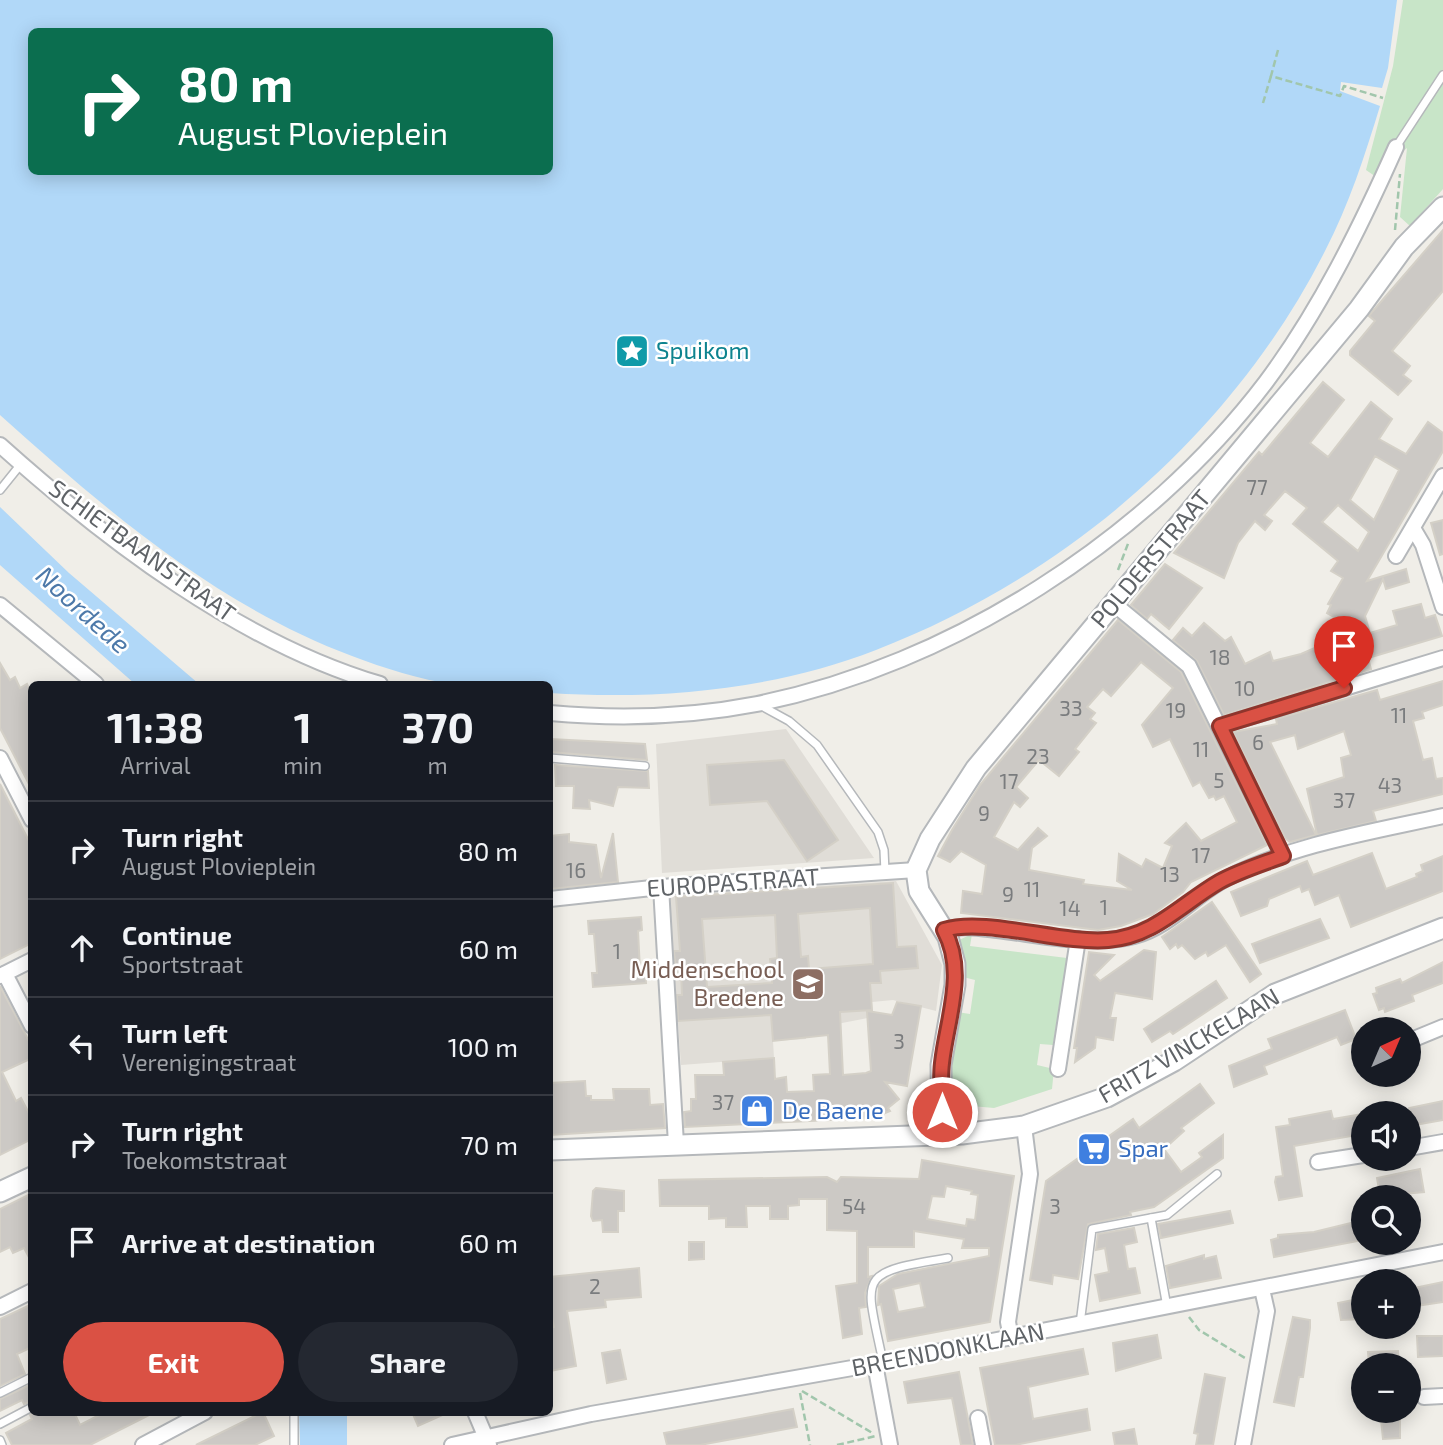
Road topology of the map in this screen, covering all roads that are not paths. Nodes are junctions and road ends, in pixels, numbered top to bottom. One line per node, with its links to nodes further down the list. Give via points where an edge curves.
1 (1443, 75): 2 (lane)
2 (1397, 145): 17 (street, via 1301,331 1265,383 1168,490 1056,576 966,629 859,674)
3 (1443, 207): 11 (street, POLDERSTRAAT, via 1404,247 1359,309)
4 (0, 445): 5 (street, SCHIETBAANSTRAAT)
5 (21, 464): 7 (lane); 16 (street, SCHIETBAANSTRAAT, via 180,585 264,637)
6 (1442, 479): 8 (street)
7 (1, 488)
8 (1413, 528): 9 (street); 10 (street)
9 (1396, 556)
10 (1439, 578): 13 (street)
11 (1114, 604): 19 (street, via 1189,666); 26 (street, POLDERSTRAAT, via 958,792)
12 (0, 605): 15 (street)
13 (1443, 607)
14 (1443, 658): 19 (street)
15 (92, 681)
16 (371, 681)
17 (757, 704): 18 (street, via 667,715); 27 (lane, via 789,721 817,745 878,832)
18 (553, 713)
19 (1220, 726): 25 (street)
20 (0, 758): 23 (street)
21 (553, 758): 22 (lane)
22 (645, 766)
23 (28, 812)
24 (1443, 816): 25 (street)
25 (1283, 856): 32 (street, via 1228,877 1135,936)
26 (916, 870): 27 (street, EUROPASTRAAT); 31 (street, via 923,900)
27 (885, 872): 28 (street, EUROPASTRAAT)
28 (661, 887): 29 (street, EUROPASTRAAT); 42 (street)
29 (553, 899)
30 (1443, 928): 39 (street, FRITZ VINCKELAAN, via 1275,994 1138,1081 1107,1097)
31 (944, 930): 32 (street, via 969,927); 40 (street, via 955,975 942,1065)
32 (1078, 939): 38 (street)
33 (28, 962): 34 (street)
34 (3, 975): 35 (street)
35 (28, 1019)
36 (1443, 1027): 37 (street)
37 (1421, 1036)
38 (1058, 1069)
39 (1024, 1126): 40 (street, FRITZ VINCKELAAN); 58 (street, via 1030,1174 1008,1322)
40 (942, 1135): 42 (street, FRITZ VINCKELAAN)
41 (1443, 1142): 43 (street)
42 (676, 1144): 44 (street, FRITZ VINCKELAAN)
43 (1421, 1146)
44 (553, 1150)
45 (1351, 1157): 46 (street)
46 (1318, 1162)
47 (1217, 1174): 50 (lane, via 1167,1215)
48 (28, 1179): 49 (street)
49 (0, 1192)
50 (1152, 1218): 56 (lane); 57 (lane, via 1091,1229)
51 (1443, 1252): 53 (street, BREENDONKLAAN)
52 (948, 1258): 59 (lane, via 894,1267 874,1280 869,1295)
53 (1262, 1289): 56 (street, BREENDONKLAAN); 78 (street, via 1267,1307)
54 (28, 1293): 55 (street)
55 (0, 1307)
56 (1167, 1308): 57 (street, BREENDONKLAAN)
57 (1080, 1325): 58 (street, BREENDONKLAAN)
58 (1011, 1338): 59 (street, BREENDONKLAAN)
59 (879, 1363): 71 (street, BREENDONKLAAN); 72 (street)
60 (28, 1379): 61 (lane)
61 (0, 1393)
62 (1443, 1396): 63 (street)
63 (1424, 1397)
64 (28, 1410): 69 (lane)
65 (187, 1416): 74 (street)
66 (294, 1416): 75 (lane)
67 (477, 1416): 71 (street)
68 (978, 1419): 77 (street)
69 (0, 1424)
70 (0, 1440): 73 (lane)
71 (487, 1440): 76 (street, BREENDONKLAAN)
72 (885, 1441)
73 (2, 1445)
74 (143, 1445)
75 (294, 1445)
76 (452, 1445)
77 (982, 1445)
78 (1243, 1445)

